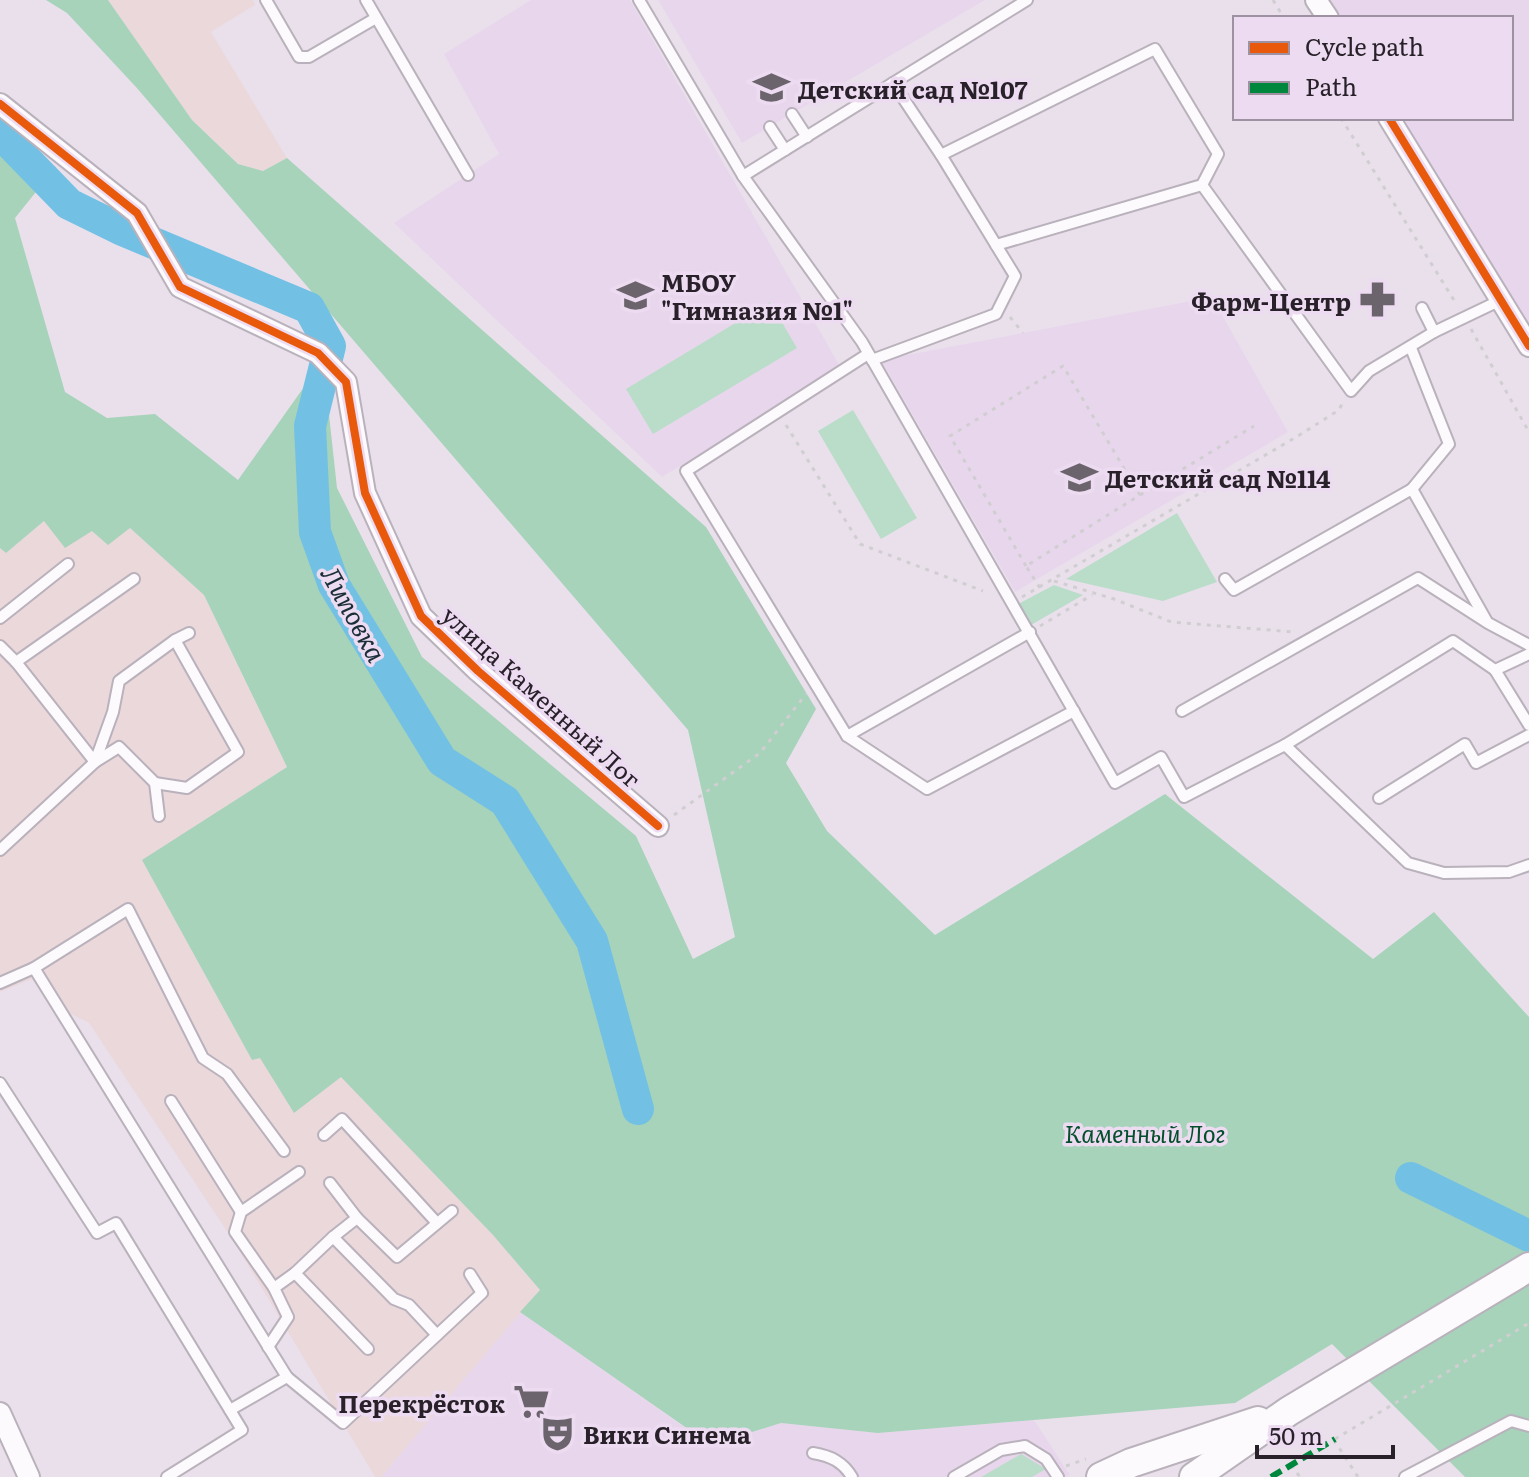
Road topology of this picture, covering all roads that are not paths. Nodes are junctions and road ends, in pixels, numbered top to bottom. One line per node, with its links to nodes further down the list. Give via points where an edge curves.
1 (266, 0): 5 (lane, via 299,57 309,57)
2 (366, 0): 5 (lane)
3 (639, 0): 15 (lane)
4 (1027, 0): 6 (lane)
5 (376, 18): 14 (lane)
6 (893, 83): 11 (lane); 13 (lane)
7 (0, 104): 48 (street, улица Каменный Лог, via 137,213 180,287 318,353 346,382 365,493 421,616)
8 (792, 114): 11 (lane)
9 (1390, 120): 18 (street)
10 (770, 127): 12 (lane)
11 (807, 137): 12 (lane)
12 (785, 150): 15 (lane)
13 (941, 155): 16 (lane, via 1155,49 1218,154); 17 (lane)
14 (468, 175)
15 (743, 176): 23 (lane)
16 (1202, 185): 17 (lane); 22 (lane, via 1351,391 1369,371)
17 (996, 245): 23 (lane, via 1015,276 996,314)
18 (1501, 300): 20 (lane); 21 (street)
19 (1422, 308): 20 (lane)
20 (1434, 332): 22 (lane)
21 (1529, 346)
22 (1411, 348): 24 (lane, via 1449,444)
23 (870, 357): 30 (lane); 42 (lane, via 686,471)
24 (1412, 489): 27 (lane, via 1234,590); 29 (lane)
25 (68, 564): 28 (lane)
26 (134, 579): 36 (lane)
27 (1225, 579)
28 (0, 618)
29 (1488, 623): 33 (lane); 39 (lane, via 1418,578)
30 (1030, 632): 38 (lane); 42 (lane)
31 (189, 633): 32 (lane)
32 (175, 640): 44 (lane, via 119,681); 45 (lane, via 238,752 187,788)
33 (1529, 645)
34 (0, 646): 36 (lane)
35 (1529, 654): 37 (lane)
36 (16, 662): 44 (lane)
37 (1495, 670): 40 (lane); 43 (lane, via 1453,641)
38 (1074, 711): 42 (lane, via 927,789); 43 (lane, via 1115,783 1161,757 1184,797)
39 (1182, 711)
40 (1529, 725)
41 (1529, 735): 46 (lane, via 1476,763 1465,744)
42 (847, 736)
43 (1285, 745): 50 (lane, via 1408,863 1444,873 1509,872)
44 (95, 762): 45 (lane, via 119,747); 49 (lane)
45 (155, 783): 47 (lane)
46 (1379, 798)
47 (159, 816)
48 (658, 826)
49 (0, 850)
50 (1529, 865)
51 (34, 968): 52 (lane); 56 (lane, via 128,909 203,1058 227,1074); 69 (lane)
52 (0, 983)
53 (0, 1083): 73 (lane, via 97,1233 116,1223)
54 (171, 1101): 60 (lane)
55 (324, 1135): 62 (lane, via 342,1119)
56 (284, 1151)
57 (299, 1172): 60 (lane)
58 (330, 1183): 61 (lane)
59 (452, 1211): 62 (lane)
60 (241, 1212): 67 (lane, via 235,1232)
61 (357, 1218): 62 (lane, via 397,1257); 63 (lane)
62 (437, 1223)
63 (333, 1237): 65 (lane); 68 (lane)
64 (1529, 1267): 72 (main road)
65 (295, 1273): 67 (lane); 70 (lane)
66 (470, 1274): 68 (lane, via 482,1293)
67 (274, 1288): 69 (lane, via 288,1317)
68 (437, 1335): 71 (lane, via 343,1423)
69 (268, 1347): 71 (lane)
70 (368, 1349)
71 (287, 1377): 73 (lane)
72 (1297, 1406): 82 (main road); 83 (main road)
73 (230, 1410): 78 (lane, via 242,1430)
74 (0, 1413): 77 (street)
75 (1529, 1426): 84 (lane, via 1511,1421)
76 (813, 1453): 79 (lane, via 839,1461)
77 (29, 1477)
78 (167, 1477)
79 (852, 1477)
80 (954, 1477): 81 (lane, via 1001,1450 1025,1446 1046,1459)
81 (1058, 1477)
82 (1101, 1477)
83 (1194, 1477)
84 (1405, 1477)

